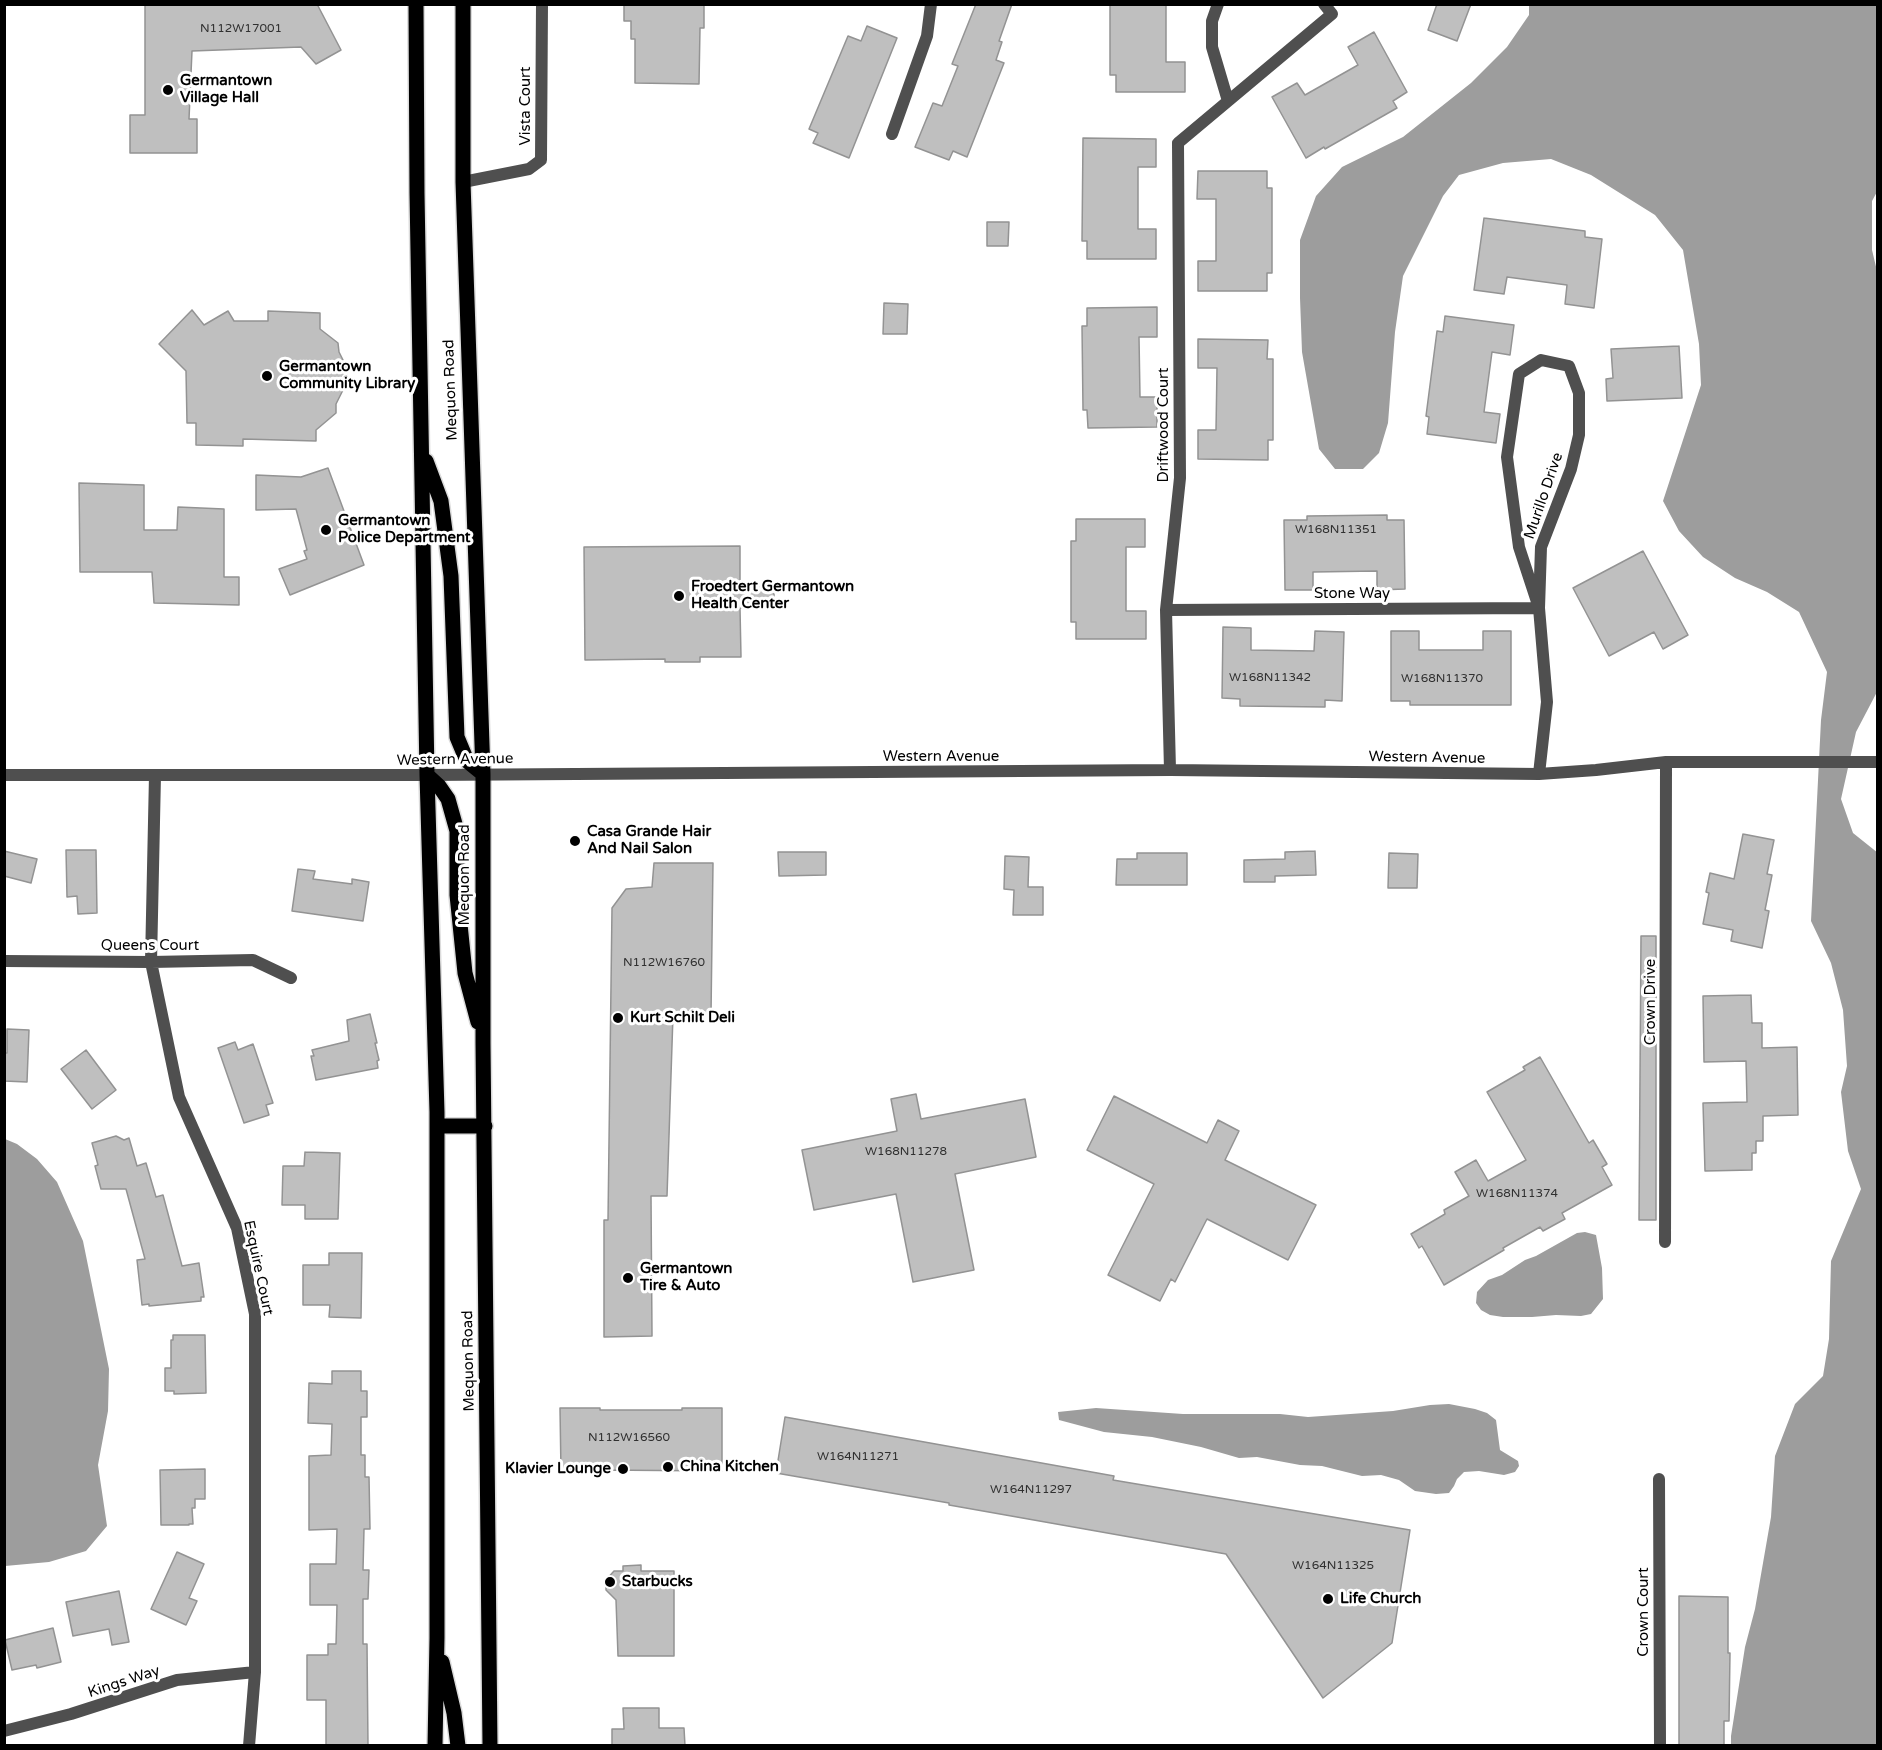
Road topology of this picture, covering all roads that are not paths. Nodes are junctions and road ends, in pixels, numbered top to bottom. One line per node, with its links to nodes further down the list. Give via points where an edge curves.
1 (416, 4): 10 (main road, Mequon Road)
2 (463, 4): 9 (main road, Mequon Road)
3 (542, 4): 9 (street, Vista Court, via 541,160 529,169)
4 (931, 4): 8 (street, via 927,36)
5 (1218, 4): 7 (street, via 1212,21 1212,47)
6 (1324, 4): 7 (street, Driftwood Court, via 1332,14)
7 (1228, 101): 12 (street, Driftwood Court, via 1178,143 1180,478)
8 (892, 134)
9 (463, 182): 16 (main road, Mequon Road)
10 (421, 447): 16 (main road, via 441,501 451,576 457,737 467,760); 20 (main road, Mequon Road)
11 (1539, 608): 11 (street, Murillo Drive, via 1519,547 1507,457 1519,375 1541,360 1569,366 1579,393 1579,435 1571,469 1541,547); 12 (street, Stone Way); 17 (street, Murillo Drive, via 1547,702)
12 (1166, 610): 15 (street, Driftwood Court)
13 (1666, 762): 14 (street, Western Avenue); 17 (street, Western Avenue); 27 (street, Crown Drive)
14 (1872, 762)
15 (1170, 770): 16 (street, Western Avenue); 17 (street, Western Avenue)
16 (483, 774): 20 (street, Western Avenue); 24 (main road, Mequon Road)
17 (1539, 774)
18 (4, 775): 19 (street, Western Avenue)
19 (155, 775): 20 (street, Western Avenue); 22 (street, Esquire Court)
20 (427, 775): 24 (main road, via 448,798 457,831 457,895 465,973); 25 (main road, Mequon Road)
21 (4, 961): 22 (street, Queens Court)
22 (151, 962): 23 (street, Queens Court, via 253,960); 30 (street, Esquire Court, via 179,1097 237,1228 255,1314)
23 (291, 978)
24 (483, 1043): 26 (main road, Mequon Road)
25 (437, 1126): 26 (main road); 29 (main road, Mequon Road)
26 (485, 1126): 35 (main road, Mequon Road)
27 (1665, 1242)
28 (1659, 1479): 36 (street, Crown Court)
29 (437, 1638): 33 (main road, Mequon Road); 34 (main road)
30 (255, 1672): 31 (street, Kings Way, via 177,1680); 32 (street, Esquire Court)
31 (4, 1731)
32 (249, 1746)
33 (435, 1746)
34 (458, 1746)
35 (490, 1746)
36 (1660, 1746)

